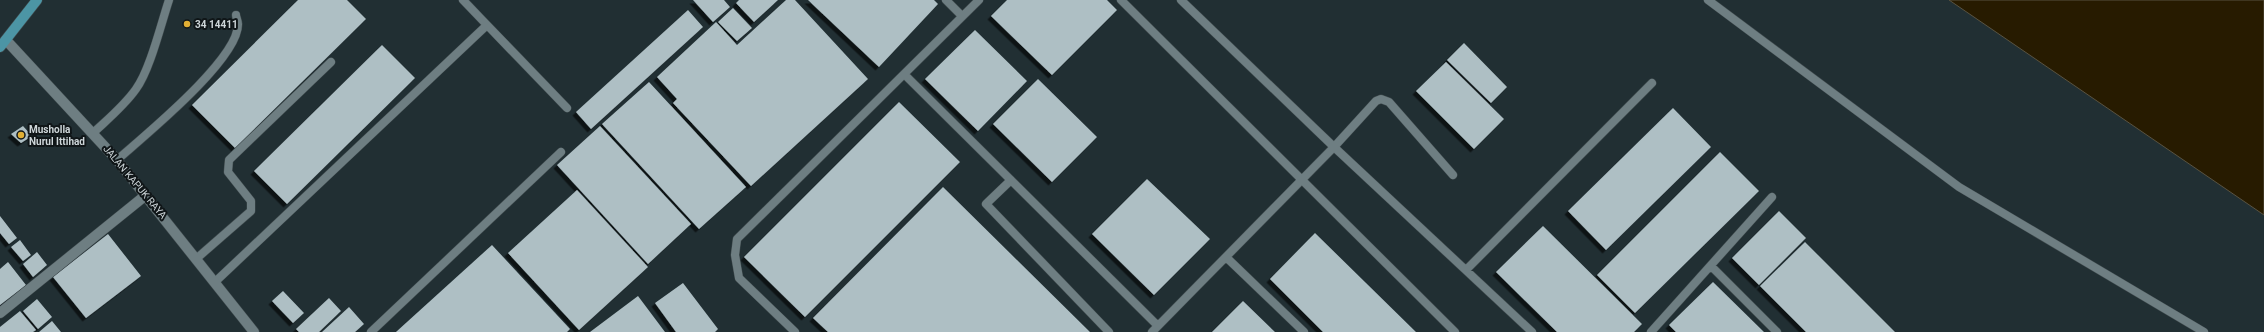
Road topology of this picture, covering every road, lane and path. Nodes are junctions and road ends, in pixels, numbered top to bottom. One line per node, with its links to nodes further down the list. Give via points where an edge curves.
1 (37, 0): 12 (main road)
2 (169, 0): 17 (lane, via 147,67 136,88 118,110)
3 (463, 0): 11 (lane)
4 (946, 0): 10 (lane)
5 (979, 0): 10 (lane)
6 (1121, 0): 22 (lane)
7 (1181, 0): 18 (lane)
8 (1708, 0): 43 (lane, via 1959,187)
9 (236, 15): 20 (lane, via 236,34 219,63 199,86)
10 (962, 16): 14 (lane)
11 (487, 25): 16 (lane); 30 (lane)
12 (3, 44): 17 (main road, JALAN KAPUK RAYA)
13 (331, 62): 27 (lane, via 229,160 228,172 251,201 251,211)
14 (904, 74): 23 (lane); 35 (lane, via 737,239 735,255 739,278)
15 (1652, 83): 29 (lane)
16 (567, 108)
17 (93, 133): 20 (main road, JALAN KAPUK RAYA)
18 (1334, 147): 21 (lane, via 1376,101 1381,99 1388,102); 22 (lane); 29 (lane)
19 (561, 152): 34 (lane)
20 (117, 160): 24 (main road, JALAN KAPUK RAYA)
21 (1453, 175)
22 (1302, 179): 26 (lane); 39 (lane)
23 (1011, 180): 32 (lane); 36 (lane, via 986,204)
24 (146, 195): 27 (main road, JALAN KAPUK RAYA); 31 (main road)
25 (1772, 197): 28 (lane)
26 (1226, 257): 32 (lane); 38 (lane)
27 (196, 259): 30 (main road, JALAN KAPUK RAYA)
28 (1711, 266): 41 (lane); 42 (lane)
29 (1466, 270): 40 (lane)
30 (215, 282): 33 (main road, JALAN KAPUK RAYA)
31 (0, 313)
32 (1158, 326): 37 (lane)
33 (254, 332)
34 (371, 332)
35 (795, 332)
36 (1109, 332)
37 (1152, 332)
38 (1304, 332)
39 (1455, 332)
40 (1532, 332)
41 (1651, 332)
42 (1777, 332)
43 (2204, 332)

